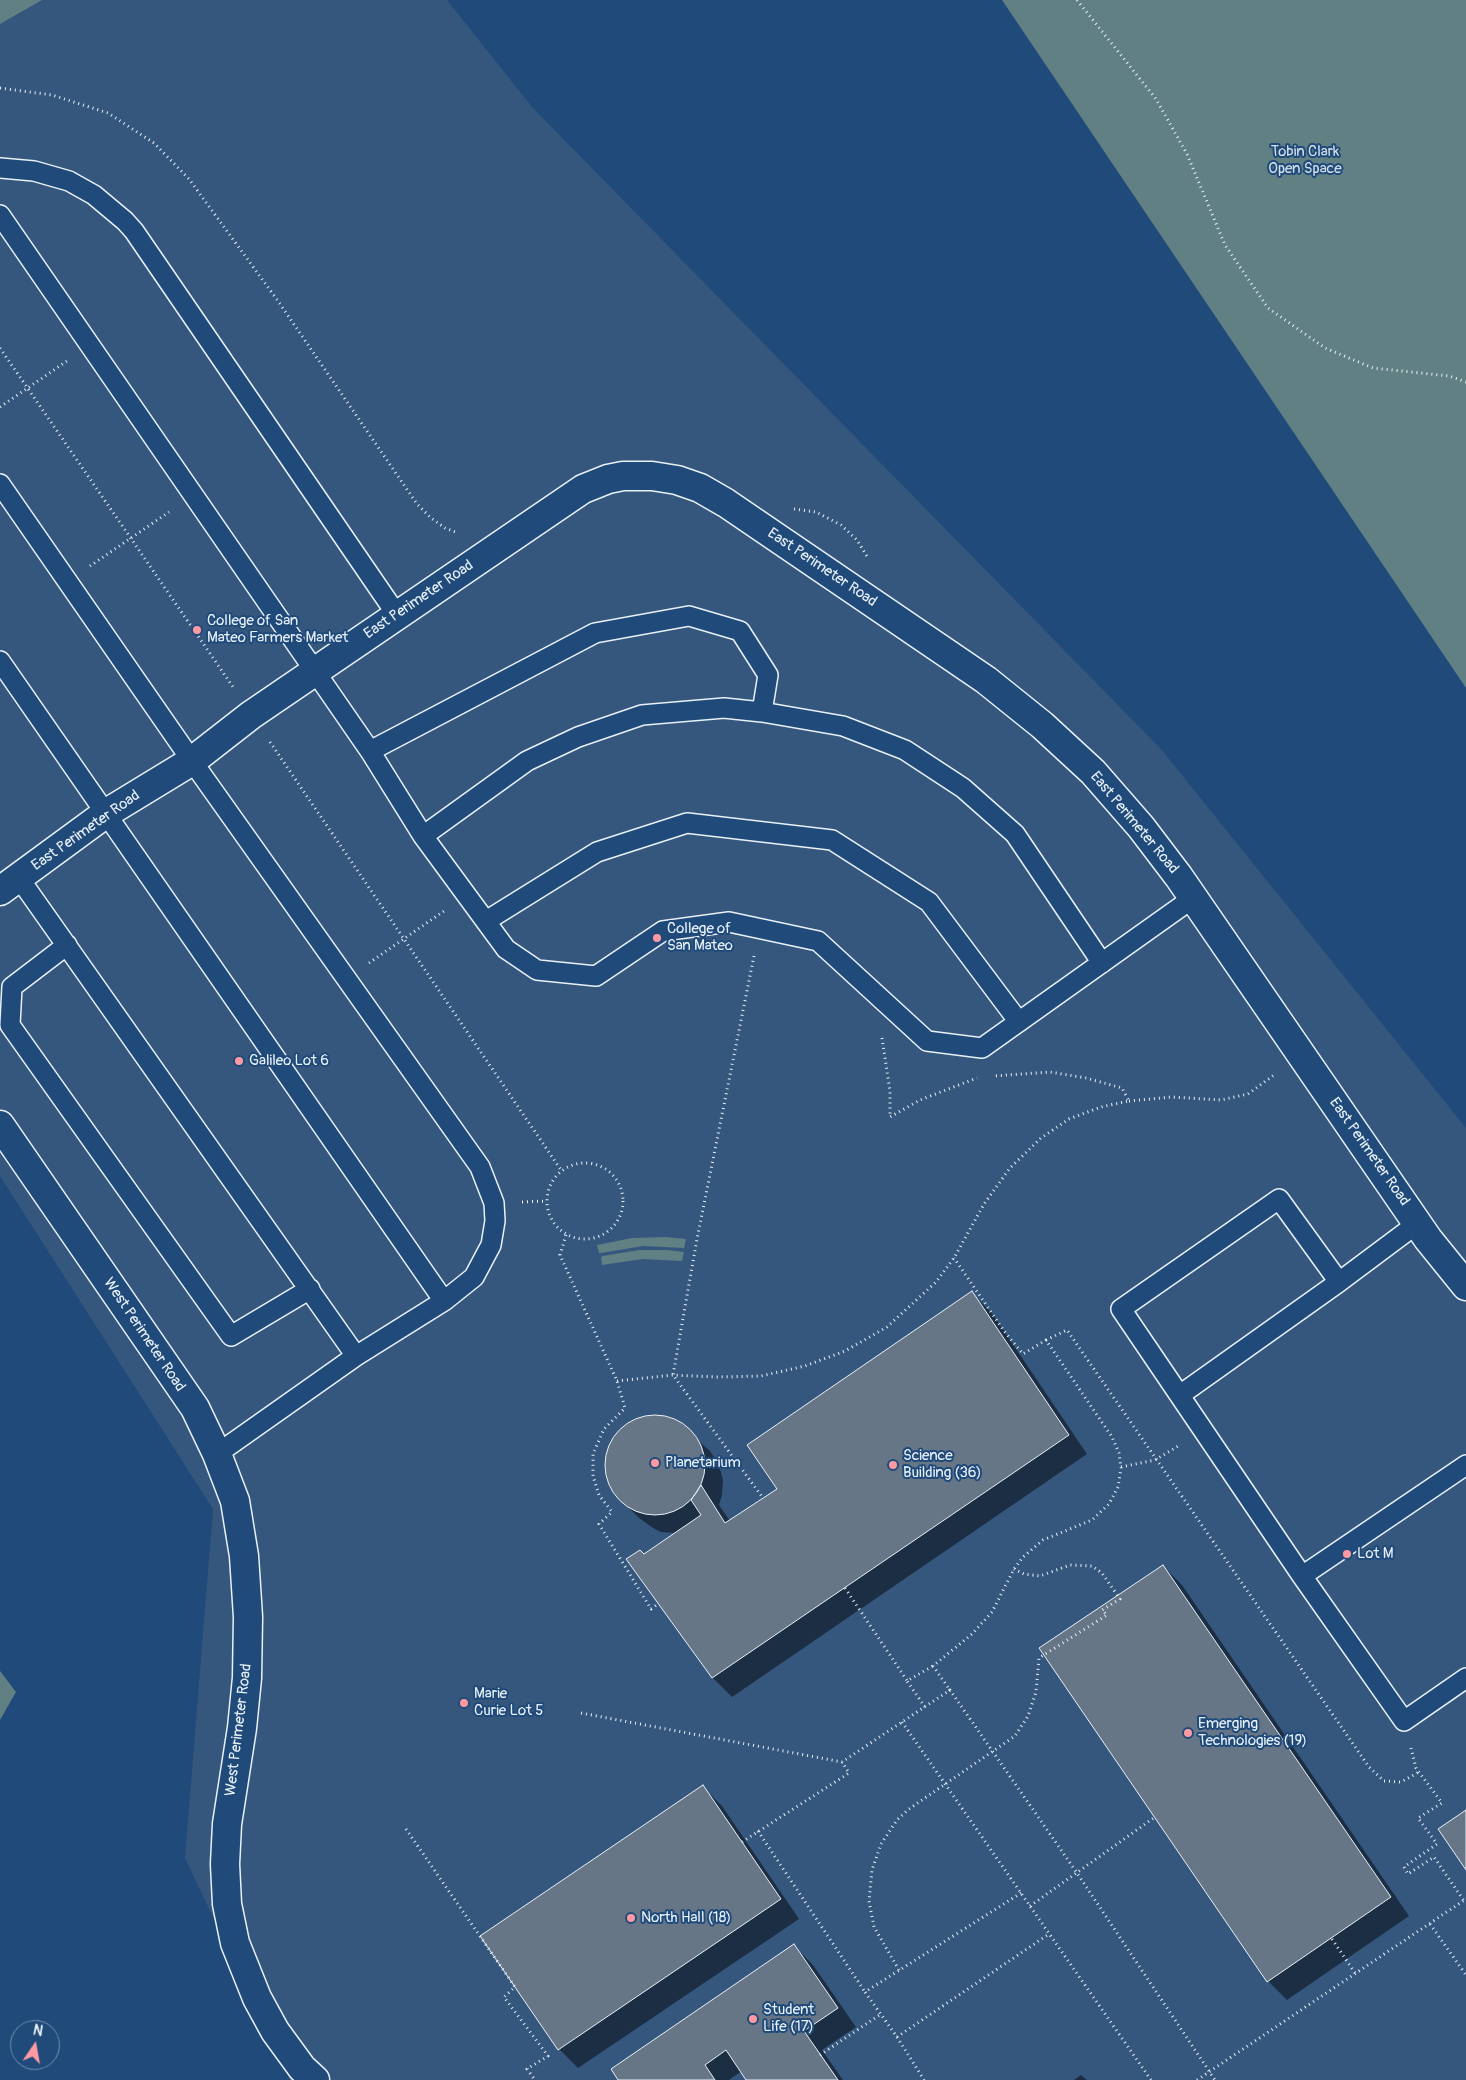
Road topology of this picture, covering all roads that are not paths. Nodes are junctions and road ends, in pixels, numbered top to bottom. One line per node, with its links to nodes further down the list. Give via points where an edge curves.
1 (0, 168): 4 (lane, via 34,171 69,181 94,195 125,220)
2 (0, 215): 6 (lane)
3 (0, 484): 9 (lane)
4 (397, 615): 6 (street, East Perimeter Road); 13 (street, East Perimeter Road, via 565,500 596,483 623,476 639,476 665,477 689,484 726,503 986,680 1042,725 1093,772 1141,827)
5 (0, 661): 10 (lane)
6 (315, 672): 8 (lane); 9 (street, East Perimeter Road)
7 (762, 712): 8 (lane, via 768,675 740,631 689,616 595,633); 11 (lane, via 724,708 642,715 578,737 528,761); 16 (lane, via 843,726 906,750 963,788 1015,834)
8 (370, 751): 11 (lane)
9 (192, 761): 10 (street, East Perimeter Road); 23 (lane, via 480,1168 494,1203 491,1245 474,1277)
10 (106, 814): 12 (street, East Perimeter Road); 23 (lane)
11 (423, 836): 14 (lane)
12 (10, 884): 15 (lane)
13 (1193, 898): 16 (lane); 19 (street, East Perimeter Road)
14 (486, 921): 17 (lane, via 506,949 537,970 596,976 663,931 729,922 818,941 927,1041 982,1048); 17 (lane, via 597,852 687,823 832,840 930,902)
15 (67, 946): 22 (lane); 22 (lane, via 12,987 10,1025 44,1073 231,1336)
16 (1102, 963): 17 (lane)
17 (1019, 1022)
18 (0, 1125): 26 (street, West Perimeter Road, via 195,1408)
19 (1418, 1223): 20 (lane); 21 (street, East Perimeter Road)
20 (1339, 1282): 25 (lane); 25 (lane, via 1279,1200 1121,1309)
21 (1466, 1286)
22 (310, 1289): 24 (lane)
23 (444, 1301): 24 (lane)
24 (356, 1356): 26 (lane)
25 (1180, 1395): 28 (lane)
26 (217, 1454): 30 (street, West Perimeter Road, via 235,1501 244,1556 248,1617 243,1720 227,1824 227,1904 235,1943 257,1998 275,2031)
27 (1466, 1465): 28 (lane)
28 (1302, 1576): 29 (lane, via 1404,1721)
29 (1466, 1678)
30 (315, 2080)

